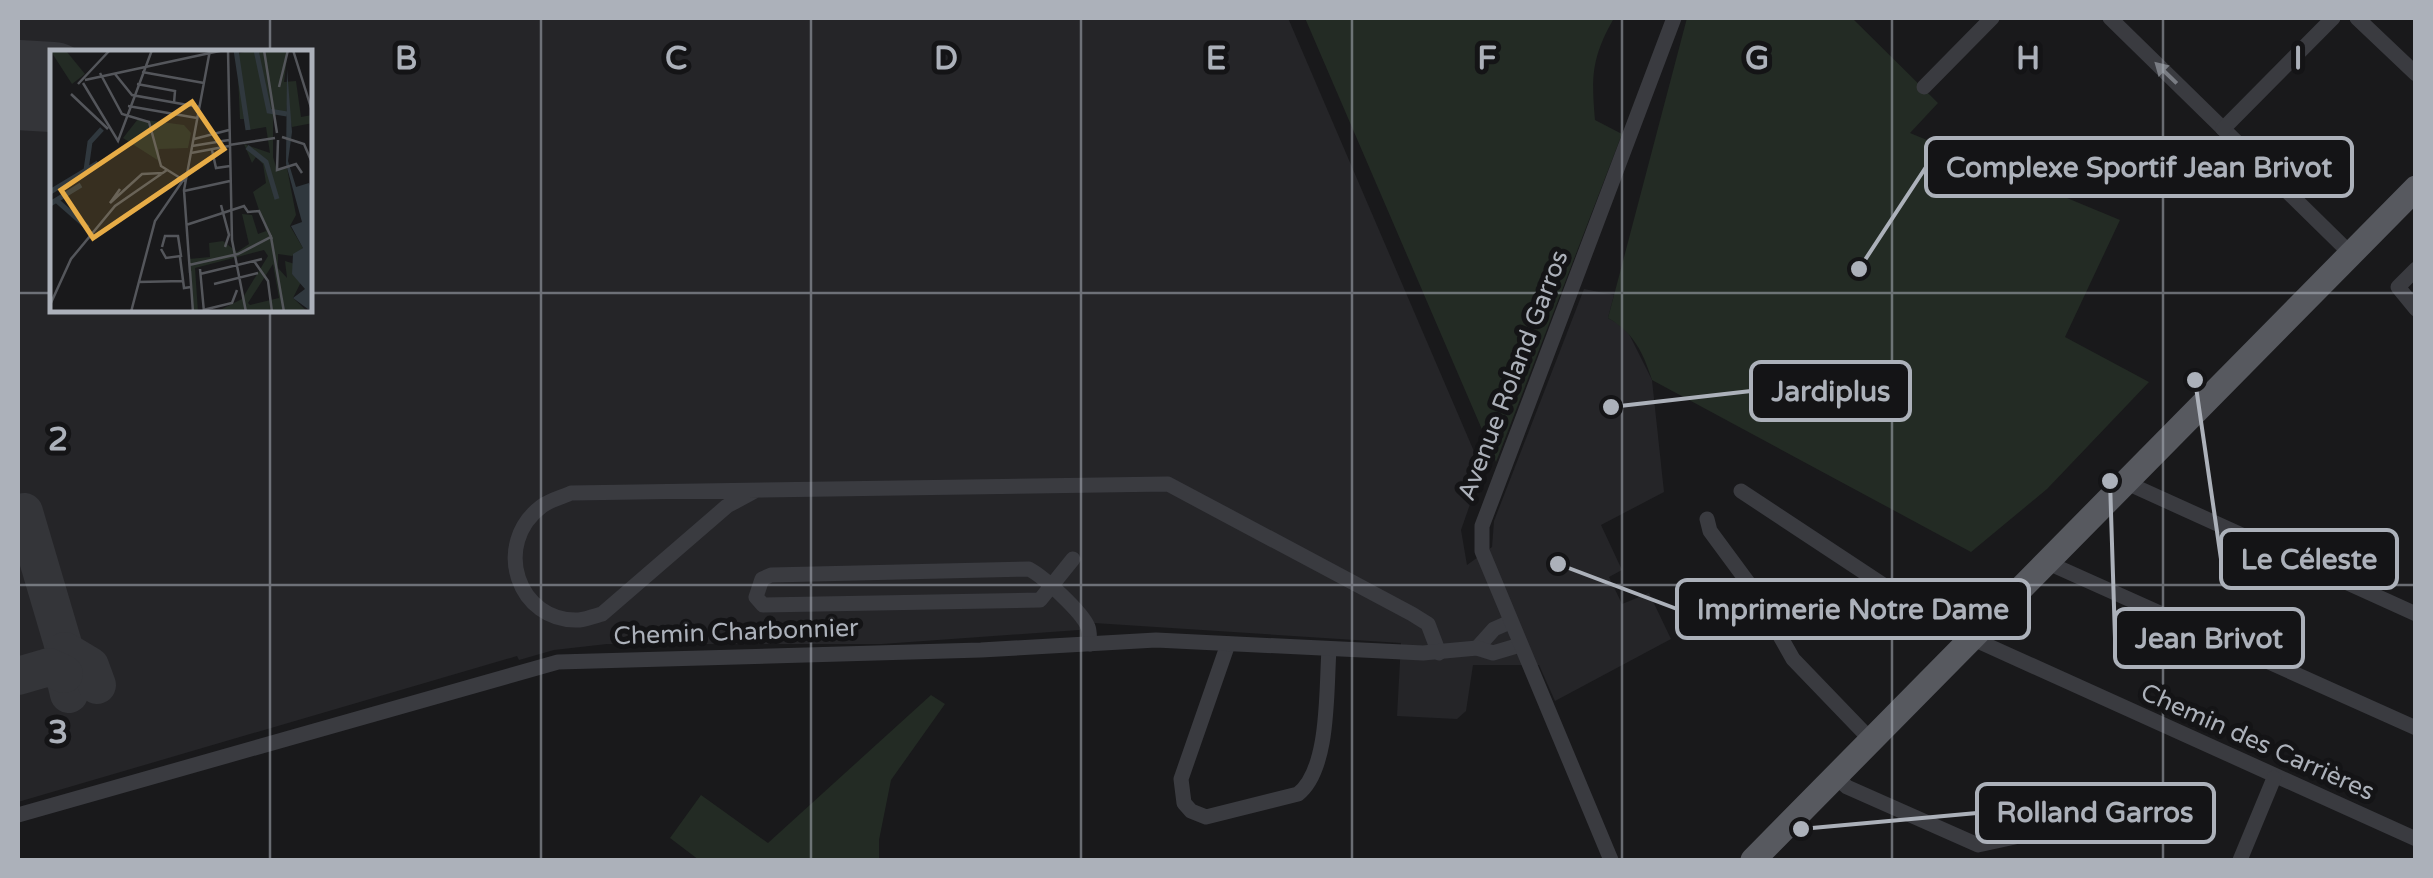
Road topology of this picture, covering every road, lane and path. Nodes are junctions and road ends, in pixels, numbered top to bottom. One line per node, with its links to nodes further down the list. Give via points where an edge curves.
1 (1674, 18): 21 (street, Avenue Roland Garros, via 1482,526 1482,551)
2 (1992, 18): 7 (street)
3 (2110, 18): 8 (street, one-way to 3)
4 (2333, 18): 8 (street)
5 (2357, 18): 6 (street)
6 (2416, 74)
7 (1924, 87)
8 (2223, 129): 10 (street)
9 (2416, 188): 10 (main road)
10 (2350, 253): 13 (main road)
11 (2416, 268): 12 (street, via 2398,287)
12 (2416, 310)
13 (2127, 483): 18 (main road); 20 (street)
14 (755, 490): 14 (street, via 571,493 544,503 528,519 512,557 516,575 525,593 560,618 602,614); 28 (street, via 1168,484 1412,614 1428,624)
15 (1742, 491): 22 (street, Chemin des Carrières)
16 (1706, 519): 30 (street, via 1794,659)
17 (1073, 559): 19 (street)
18 (2046, 562): 22 (main road); 29 (street)
19 (1052, 587): 19 (street, via 1029,570 772,576 762,579 756,597 763,605 1040,600); 23 (street, via 1088,625)
20 (2416, 614)
21 (1510, 622): 25 (street, Avenue Roland Garros); 26 (street, via 1494,628)
22 (1969, 640): 30 (main road); 32 (street, Chemin des Carrières)
23 (1090, 644): 24 (street, Chemin Charbonnier); 33 (street, Chemin Charbonnier, via 558,662)
24 (1228, 644): 27 (street, Chemin Charbonnier); 27 (street, via 1181,779 1184,803 1206,817 1307,787 1320,760)
25 (1520, 646): 26 (street, Chemin Charbonnier, via 1493,653); 36 (street, Avenue Roland Garros)
26 (1477, 648): 28 (street, Chemin Charbonnier)
27 (1329, 650): 28 (street, Chemin Charbonnier)
28 (1439, 652)
29 (2416, 728)
30 (1871, 740): 31 (main road)
31 (1836, 777): 34 (street, via 1847,788 1978,844); 37 (main road)
32 (2274, 778): 35 (street, Chemin des Carrières); 38 (street)
33 (18, 815)
34 (2015, 837)
35 (2416, 839)
36 (1611, 860)
37 (1754, 860)
38 (2240, 860)

